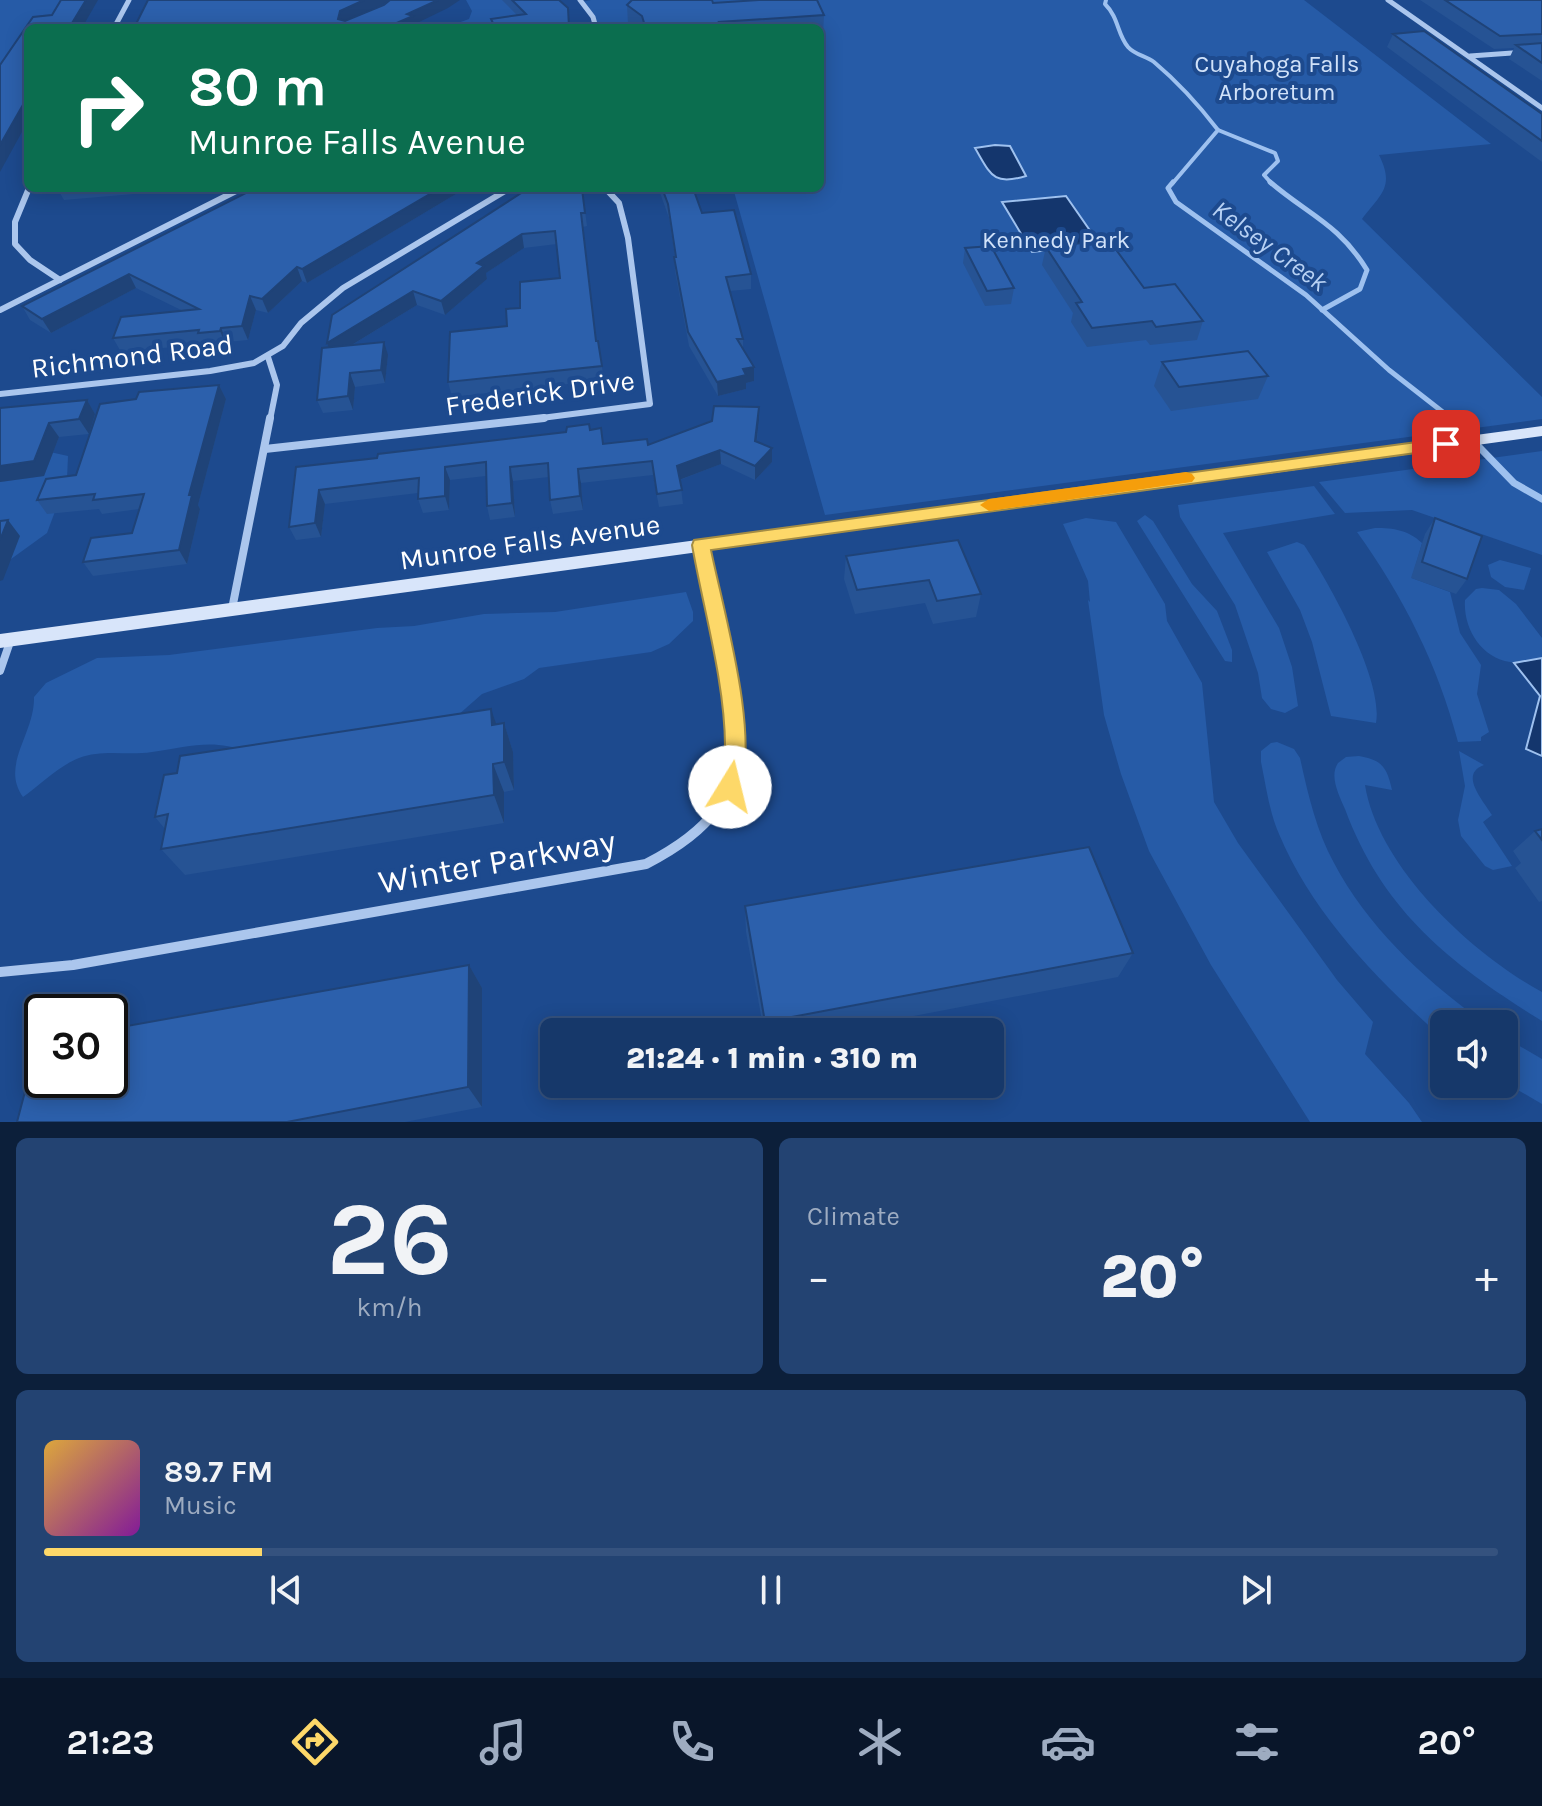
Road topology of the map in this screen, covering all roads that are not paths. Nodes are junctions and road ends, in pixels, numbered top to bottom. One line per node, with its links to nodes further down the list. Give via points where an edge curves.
1 (129, 0): 4 (street)
2 (580, 0): 5 (street)
3 (1388, 0): 7 (street)
4 (116, 24)
5 (595, 24)
6 (1542, 51): 7 (street)
7 (1470, 56): 8 (street)
8 (1542, 108)
9 (27, 192): 13 (street, via 12,220 12,241 20,254)
10 (234, 192): 13 (street)
11 (503, 192): 15 (street, via 343,288)
12 (609, 192): 18 (street, Frederick Drive, via 619,203 628,238 650,404)
13 (60, 280): 14 (street)
14 (0, 310)
15 (268, 357): 16 (street, Richmond Road, via 210,371); 18 (street, via 277,385)
16 (0, 394)
17 (1542, 431): 19 (street, Munroe Falls Avenue)
18 (265, 449): 20 (street)
19 (701, 545): 20 (street, Munroe Falls Avenue); 23 (street, Winter Parkway, via 736,748 730,787 707,824 681,846 646,864 73,965)
20 (232, 609): 21 (street, Munroe Falls Avenue)
21 (6, 640): 22 (street)
22 (0, 671)
23 (0, 972)

